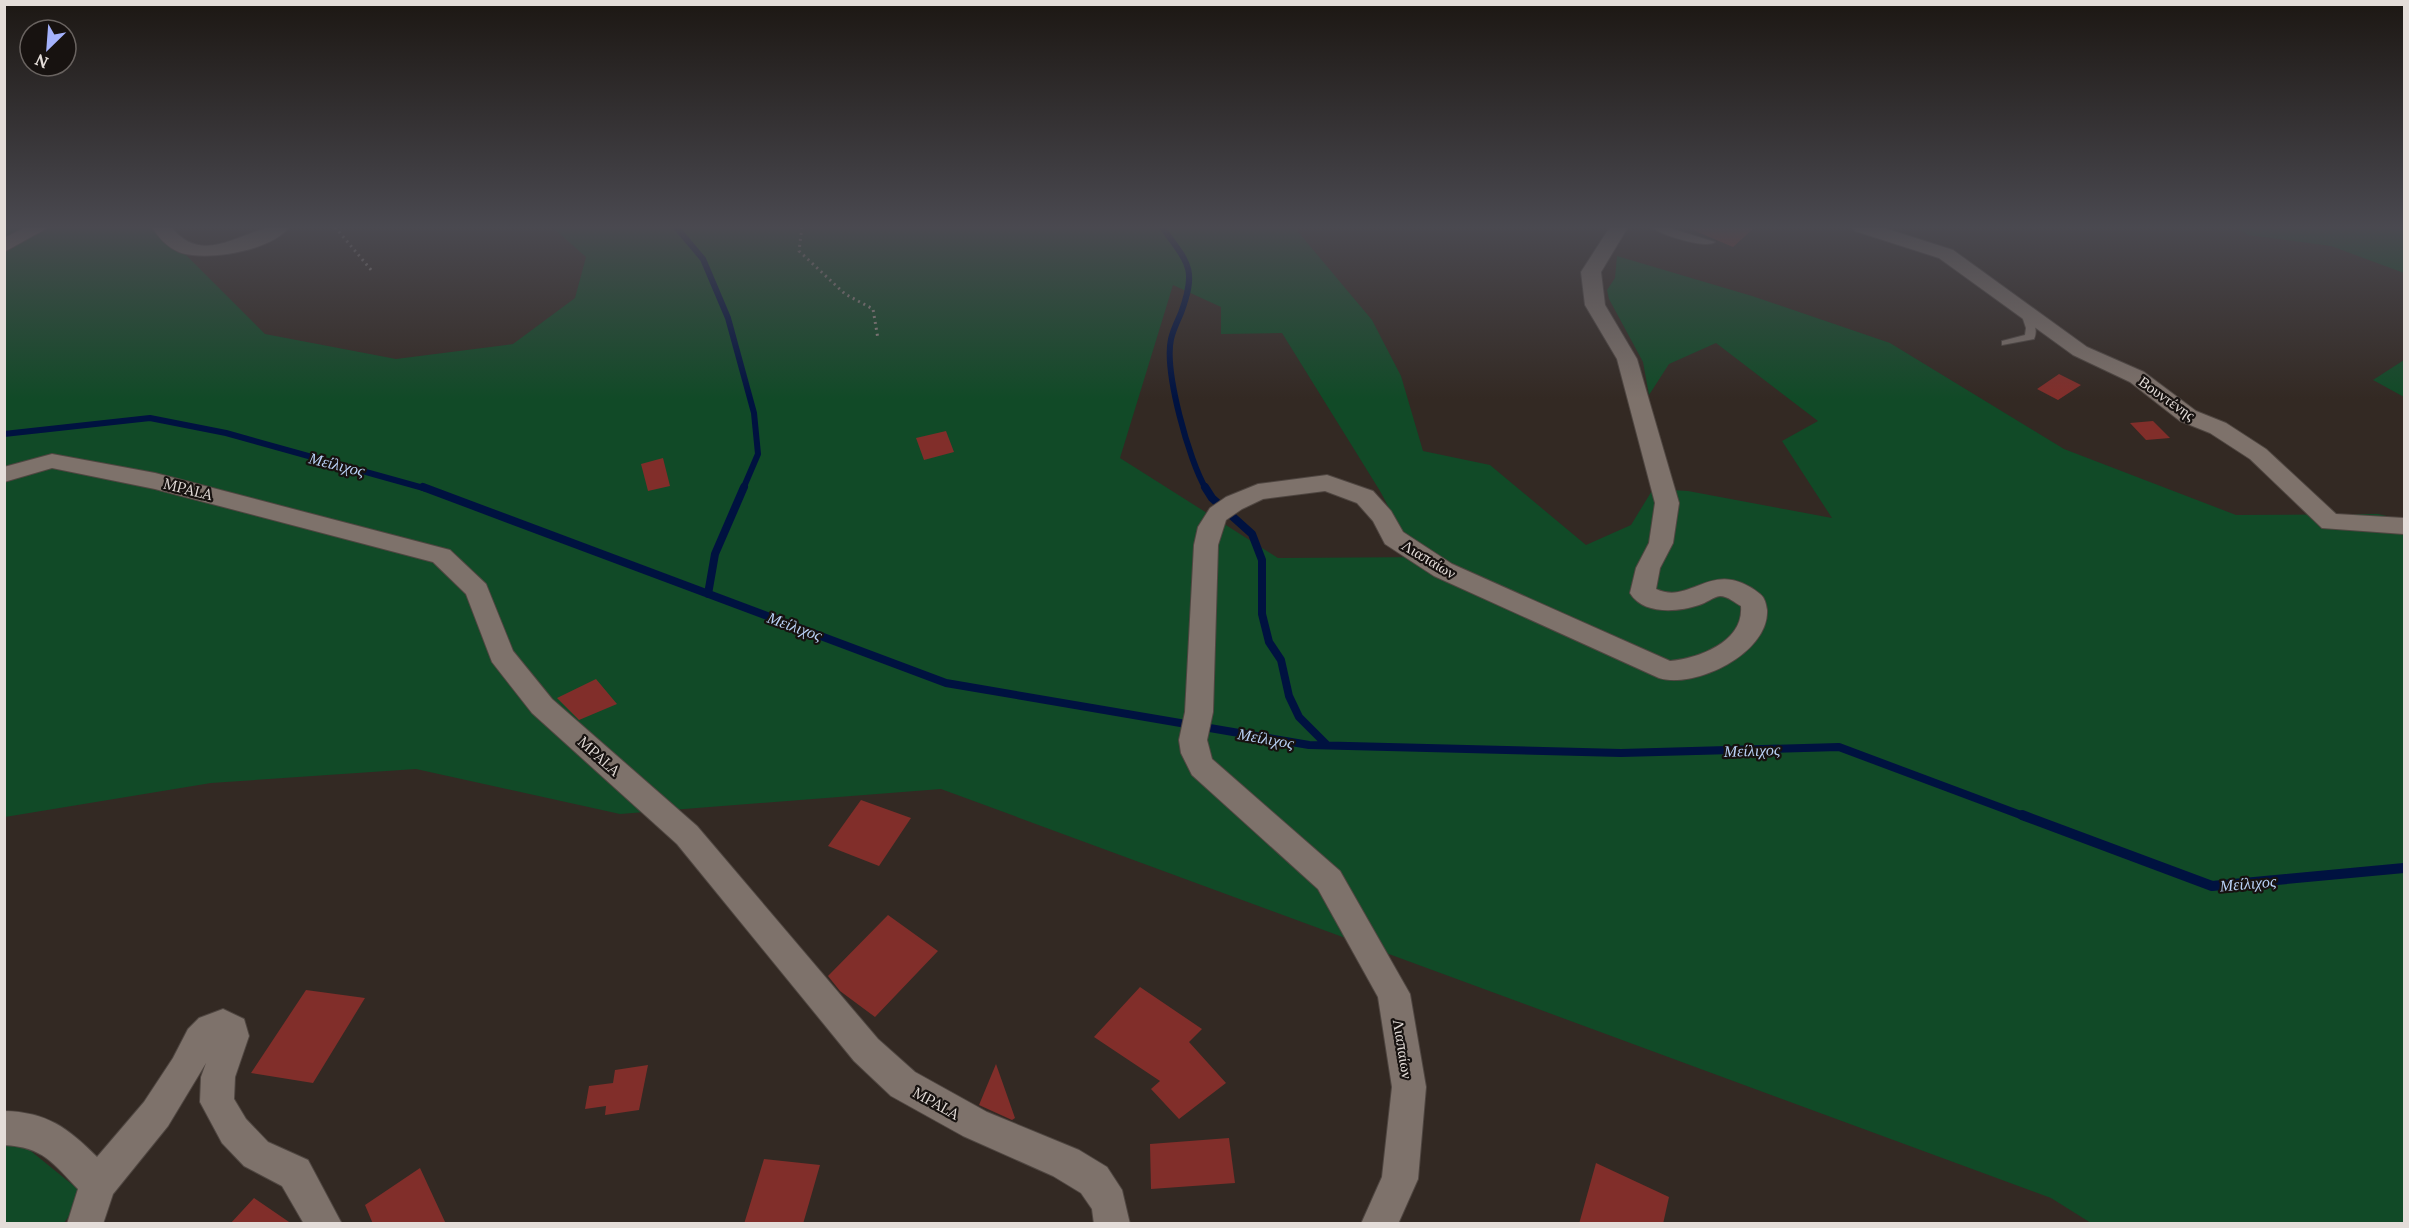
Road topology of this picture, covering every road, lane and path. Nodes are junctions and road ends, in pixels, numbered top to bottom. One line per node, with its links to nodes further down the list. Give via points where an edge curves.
1 (835, 284): 5 (path, via 873,309)
2 (1592, 284): 14 (street, Λιαπαίων, via 1595,305 1627,359 1668,503 1661,543 1648,568 1643,593 1655,601 1671,602 1694,598 1714,588 1732,589 1754,602 1754,620 1733,650 1691,670 1668,670 1443,570 1394,538 1383,517 1365,497 1327,483 1258,492 1226,509 1210,527 1193,751 1202,767 1329,880 1394,994 1409,1087 1400,1179)
3 (1987, 284): 4 (street, Βουντένης)
4 (2026, 313): 6 (lane, via 2030,337); 8 (street, Βουντένης, via 2080,351 2137,377 2188,416 2258,454 2330,522)
5 (878, 339)
6 (2006, 343)
7 (4, 475): 13 (street, MPALA, via 52,461 155,481 441,555 477,590 501,655 542,706 687,835 866,1050 903,1084 975,1124 1066,1163 1094,1180 1109,1203)
8 (2404, 525)
9 (4, 1128): 10 (street, via 30,1129 62,1147)
10 (98, 1184): 11 (street); 12 (street, via 156,1114 200,1040 211,1029 223,1025 232,1030 232,1036 218,1077 217,1102 234,1131 256,1154 296,1173)
11 (85, 1224)
12 (324, 1224)
13 (1112, 1224)
14 (1379, 1224)

